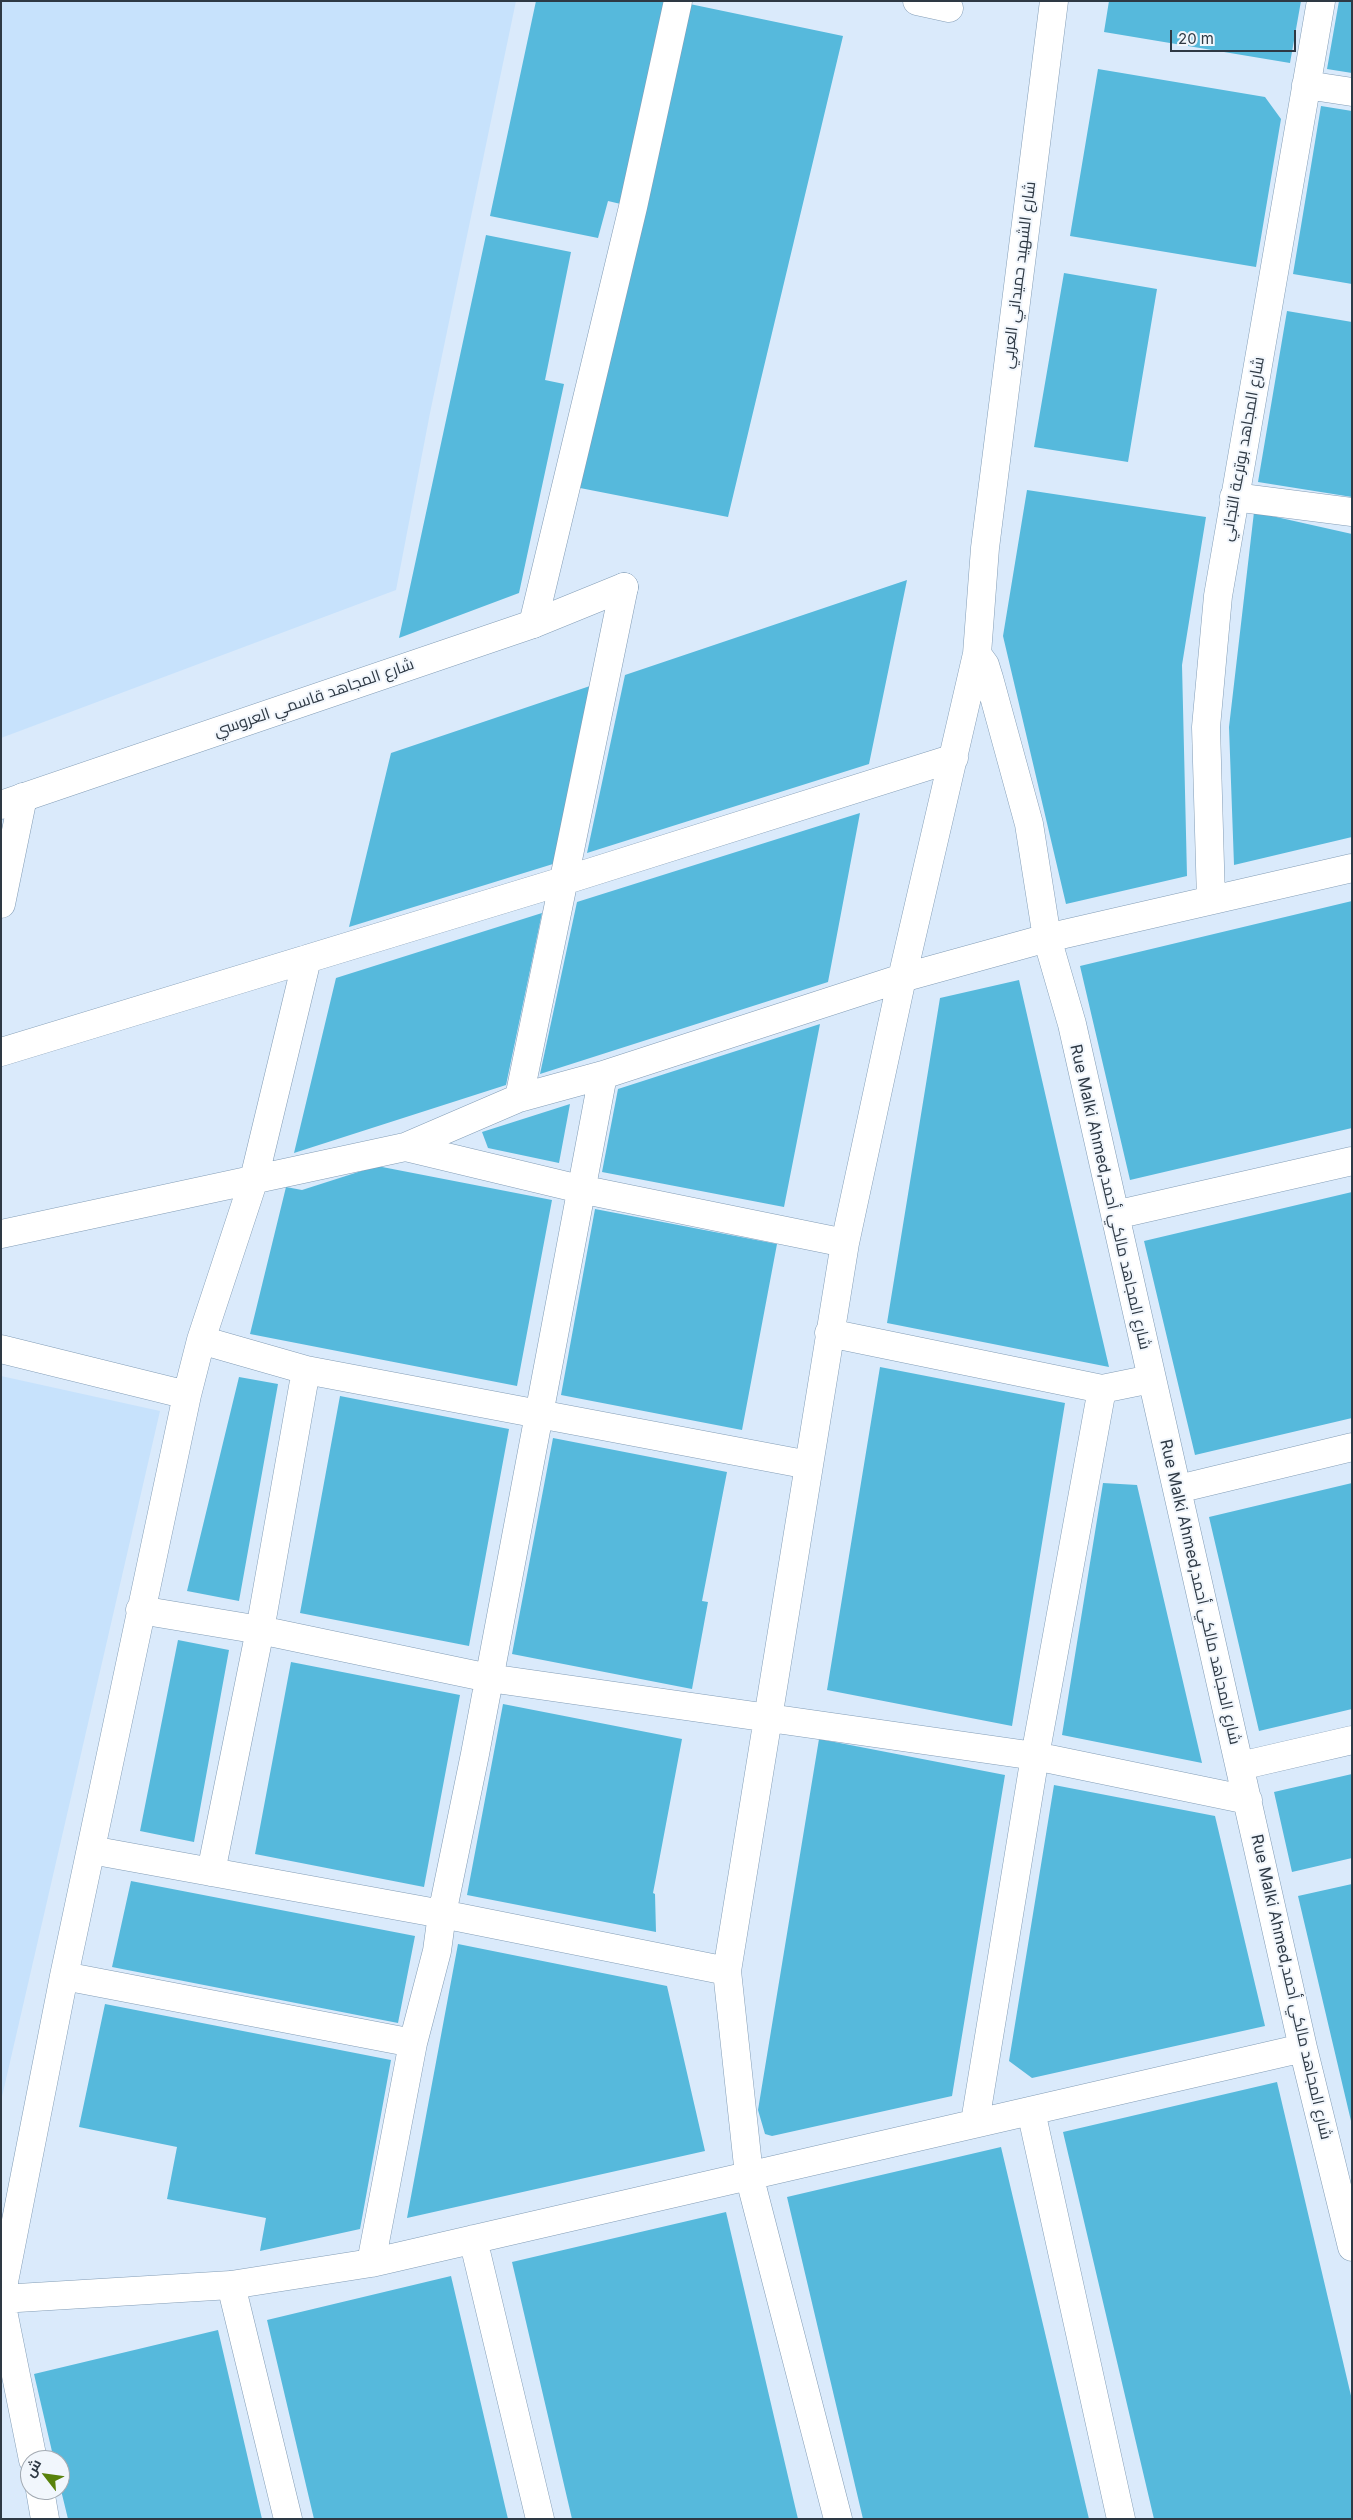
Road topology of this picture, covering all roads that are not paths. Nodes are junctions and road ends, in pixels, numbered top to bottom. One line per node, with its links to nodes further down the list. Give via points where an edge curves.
1 (678, 1): 10 (street, via 633,207)
2 (917, 1): 5 (street)
3 (1054, 1): 11 (street, شارع الشهيد حميداني العربي, via 985,548)
4 (1321, 1): 6 (street, شارع المجاهد بوترعة التجاني)
5 (949, 8)
6 (1306, 85): 7 (street); 8 (street, شارع المجاهد بوترعة التجاني)
7 (1352, 92)
8 (1234, 497): 9 (street); 16 (street, شارع المجاهد بوترعة التجاني, via 1218,596 1206,727)
9 (1352, 512)
10 (533, 624): 13 (street, شارع المجاهد قاسمي العروسي); 15 (street, شارع المجاهد قاسمي العروسي, via 624,587)
11 (977, 654): 12 (street, شارع الشهيد حميداني العربي); 18 (street, Rue Malki Ahmed,شارع المجاهد مالكي أحمد, via 989,678 1029,824)
12 (954, 758): 15 (street); 20 (street, شارع الشهيد حميداني العربي)
13 (12, 801): 17 (street)
14 (1352, 868): 16 (street)
15 (563, 881): 19 (street); 23 (street)
16 (1211, 900): 18 (street)
17 (1, 904)
18 (1048, 938): 20 (street); 28 (street, Rue Malki Ahmed,شارع المجاهد مالكي أحمد, via 1072,1024)
19 (307, 959): 21 (street); 26 (street)
20 (902, 978): 22 (street); 30 (street, شارع الشهيد حميداني العربي)
21 (1, 1052)
22 (603, 1075): 23 (street); 27 (street)
23 (519, 1098): 24 (street)
24 (405, 1146): 26 (street); 27 (street)
25 (1352, 1161): 28 (street)
26 (254, 1179): 29 (street); 32 (street)
27 (580, 1189): 30 (street); 38 (street)
28 (1116, 1215): 35 (street, Rue Malki Ahmed,شارع المجاهد مالكي أحمد)
29 (1, 1234)
30 (845, 1243): 31 (street, شارع الشهيد حميداني العربي)
31 (829, 1333): 36 (street); 40 (street, شارع الشهيد حميداني العربي)
32 (201, 1340): 34 (street); 37 (street)
33 (1, 1349): 37 (street)
34 (306, 1370): 38 (street); 43 (street)
35 (1151, 1379): 36 (street); 41 (street, Rue Malki Ahmed,شارع المجاهد مالكي أحمد)
36 (1102, 1388): 47 (street)
37 (187, 1395): 42 (street)
38 (540, 1413): 40 (street); 44 (street)
39 (1352, 1447): 41 (street)
40 (809, 1465): 45 (street, شارع الشهيد حميداني العربي)
41 (1178, 1489): 48 (street, Rue Malki Ahmed,شارع المجاهد مالكي أحمد)
42 (140, 1610): 43 (street); 50 (street)
43 (260, 1630): 44 (street); 51 (street)
44 (489, 1678): 45 (street); 52 (street)
45 (767, 1717): 47 (street); 53 (street, شارع الشهيد حميداني العربي)
46 (1352, 1740): 48 (street)
47 (1035, 1756): 49 (street); 58 (street)
48 (1240, 1766): 49 (street, Rue Malki Ahmed,شارع المجاهد مالكي أحمد)
49 (1248, 1800): 56 (street, Rue Malki Ahmed,شارع المجاهد مالكي أحمد)
50 (91, 1850): 51 (street); 54 (street)
51 (211, 1872): 52 (street)
52 (442, 1914): 53 (street); 55 (street, via 437,1951)
53 (728, 1971): 59 (street, شارع الشهيد حميداني العربي)
54 (64, 1976): 55 (street); 64 (street)
55 (413, 2043): 62 (street)
56 (1304, 2048): 57 (street); 61 (street, Rue Malki Ahmed,شارع المجاهد مالكي أحمد)
57 (1031, 2111): 58 (street); 71 (street)
58 (975, 2122): 59 (street)
59 (749, 2174): 60 (street); 70 (street, شارع الشهيد حميداني العربي)
60 (473, 2239): 62 (street); 69 (street)
61 (1352, 2247)
62 (371, 2262): 63 (street)
63 (231, 2285): 64 (street); 68 (street)
64 (1, 2299): 65 (street)
65 (32, 2450)
66 (42, 2500): 67 (street)
67 (45, 2519)
68 (288, 2519)
69 (540, 2519)
70 (838, 2519)
71 (1122, 2519)

